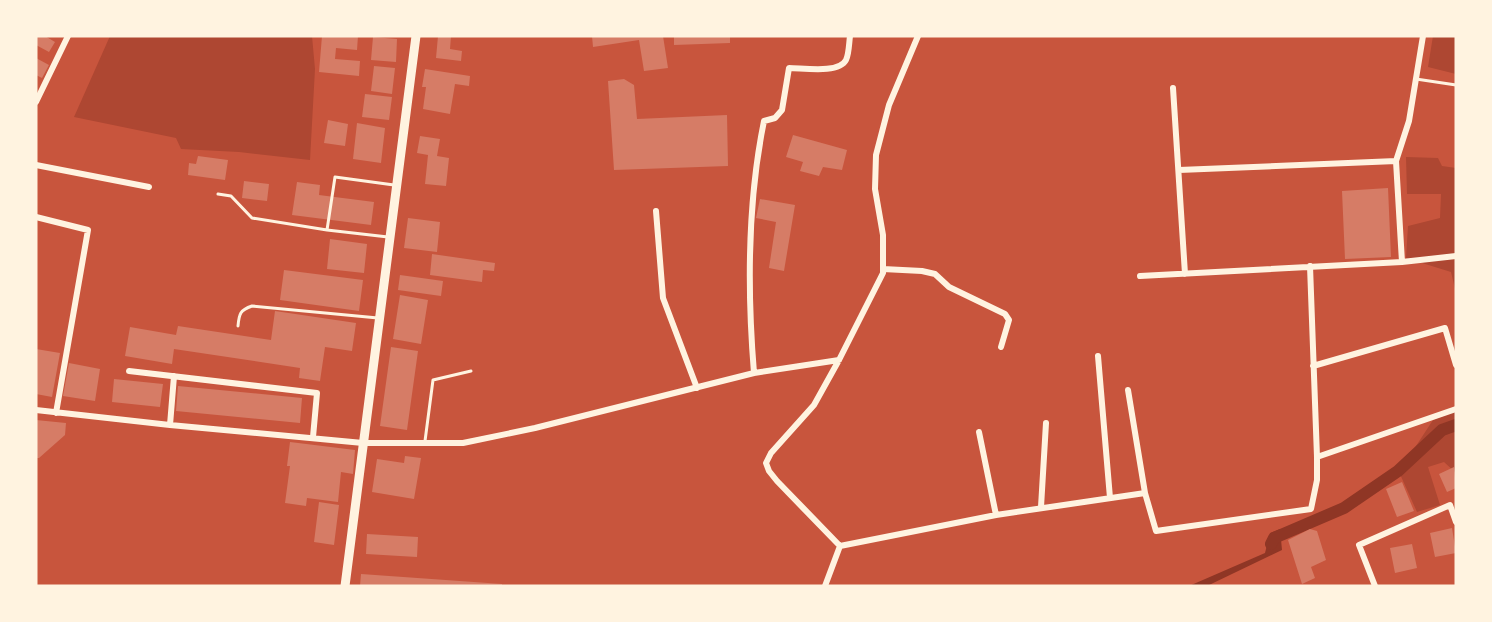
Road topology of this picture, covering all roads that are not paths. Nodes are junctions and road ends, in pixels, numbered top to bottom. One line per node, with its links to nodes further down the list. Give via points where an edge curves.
1 (68, 36): 9 (street)
2 (416, 36): 13 (main road)
3 (850, 36): 35 (street, via 840,67 789,68 782,110 775,118 764,121 749,251)
4 (918, 36): 23 (street, via 889,105 876,154 875,189 884,235)
5 (1423, 36): 6 (street)
6 (1416, 79): 7 (lane); 10 (street, via 1409,122)
7 (1456, 85)
8 (1173, 88): 12 (street)
9 (36, 102)
10 (1396, 161): 12 (street); 21 (street)
11 (36, 165): 14 (street)
12 (1179, 170): 24 (street)
13 (397, 186): 18 (lane, via 335,177); 19 (main road)
14 (149, 187)
15 (218, 194): 18 (lane, via 231,196 252,218)
16 (656, 211): 37 (street, via 663,298)
17 (36, 218): 41 (street, via 88,230)
18 (327, 230): 19 (lane)
19 (390, 237): 26 (main road)
20 (1456, 256): 21 (street)
21 (1402, 262): 22 (street)
22 (1310, 266): 24 (street); 32 (street)
23 (883, 269): 28 (street, via 935,274 949,287 1005,314 1009,320); 30 (street)
24 (1185, 274): 25 (street)
25 (1140, 276)
26 (380, 318): 27 (lane, via 252,306 242,309); 46 (main road)
27 (238, 326)
28 (1001, 347)
29 (1098, 356): 50 (street)
30 (839, 360): 35 (street); 54 (street, via 814,405 771,453 766,464 777,481)
31 (1456, 365): 32 (street, via 1445,328)
32 (1313, 366): 48 (street)
33 (129, 371): 36 (street)
34 (471, 371): 47 (lane, via 433,380)
35 (754, 373): 37 (street)
36 (174, 376): 43 (street); 45 (street, via 317,393)
37 (697, 388): 47 (street, via 463,443)
38 (1128, 390): 49 (street)
39 (1456, 409): 48 (street)
40 (36, 410): 41 (street)
41 (56, 413): 43 (street)
42 (1046, 423): 51 (street)
43 (170, 425): 45 (street)
44 (979, 432): 52 (street)
45 (313, 437): 46 (street)
46 (363, 442): 47 (street); 55 (main road)
47 (425, 444)
48 (1317, 457): 49 (street, via 1311,509 1156,531)
49 (1144, 493): 50 (street)
50 (1110, 498): 51 (street)
51 (1041, 507): 52 (street)
52 (996, 515): 54 (street)
53 (1456, 522): 57 (street, via 1450,506 1359,545)
54 (840, 546): 56 (street)
55 (345, 586)
56 (824, 586)
57 (1375, 586)

